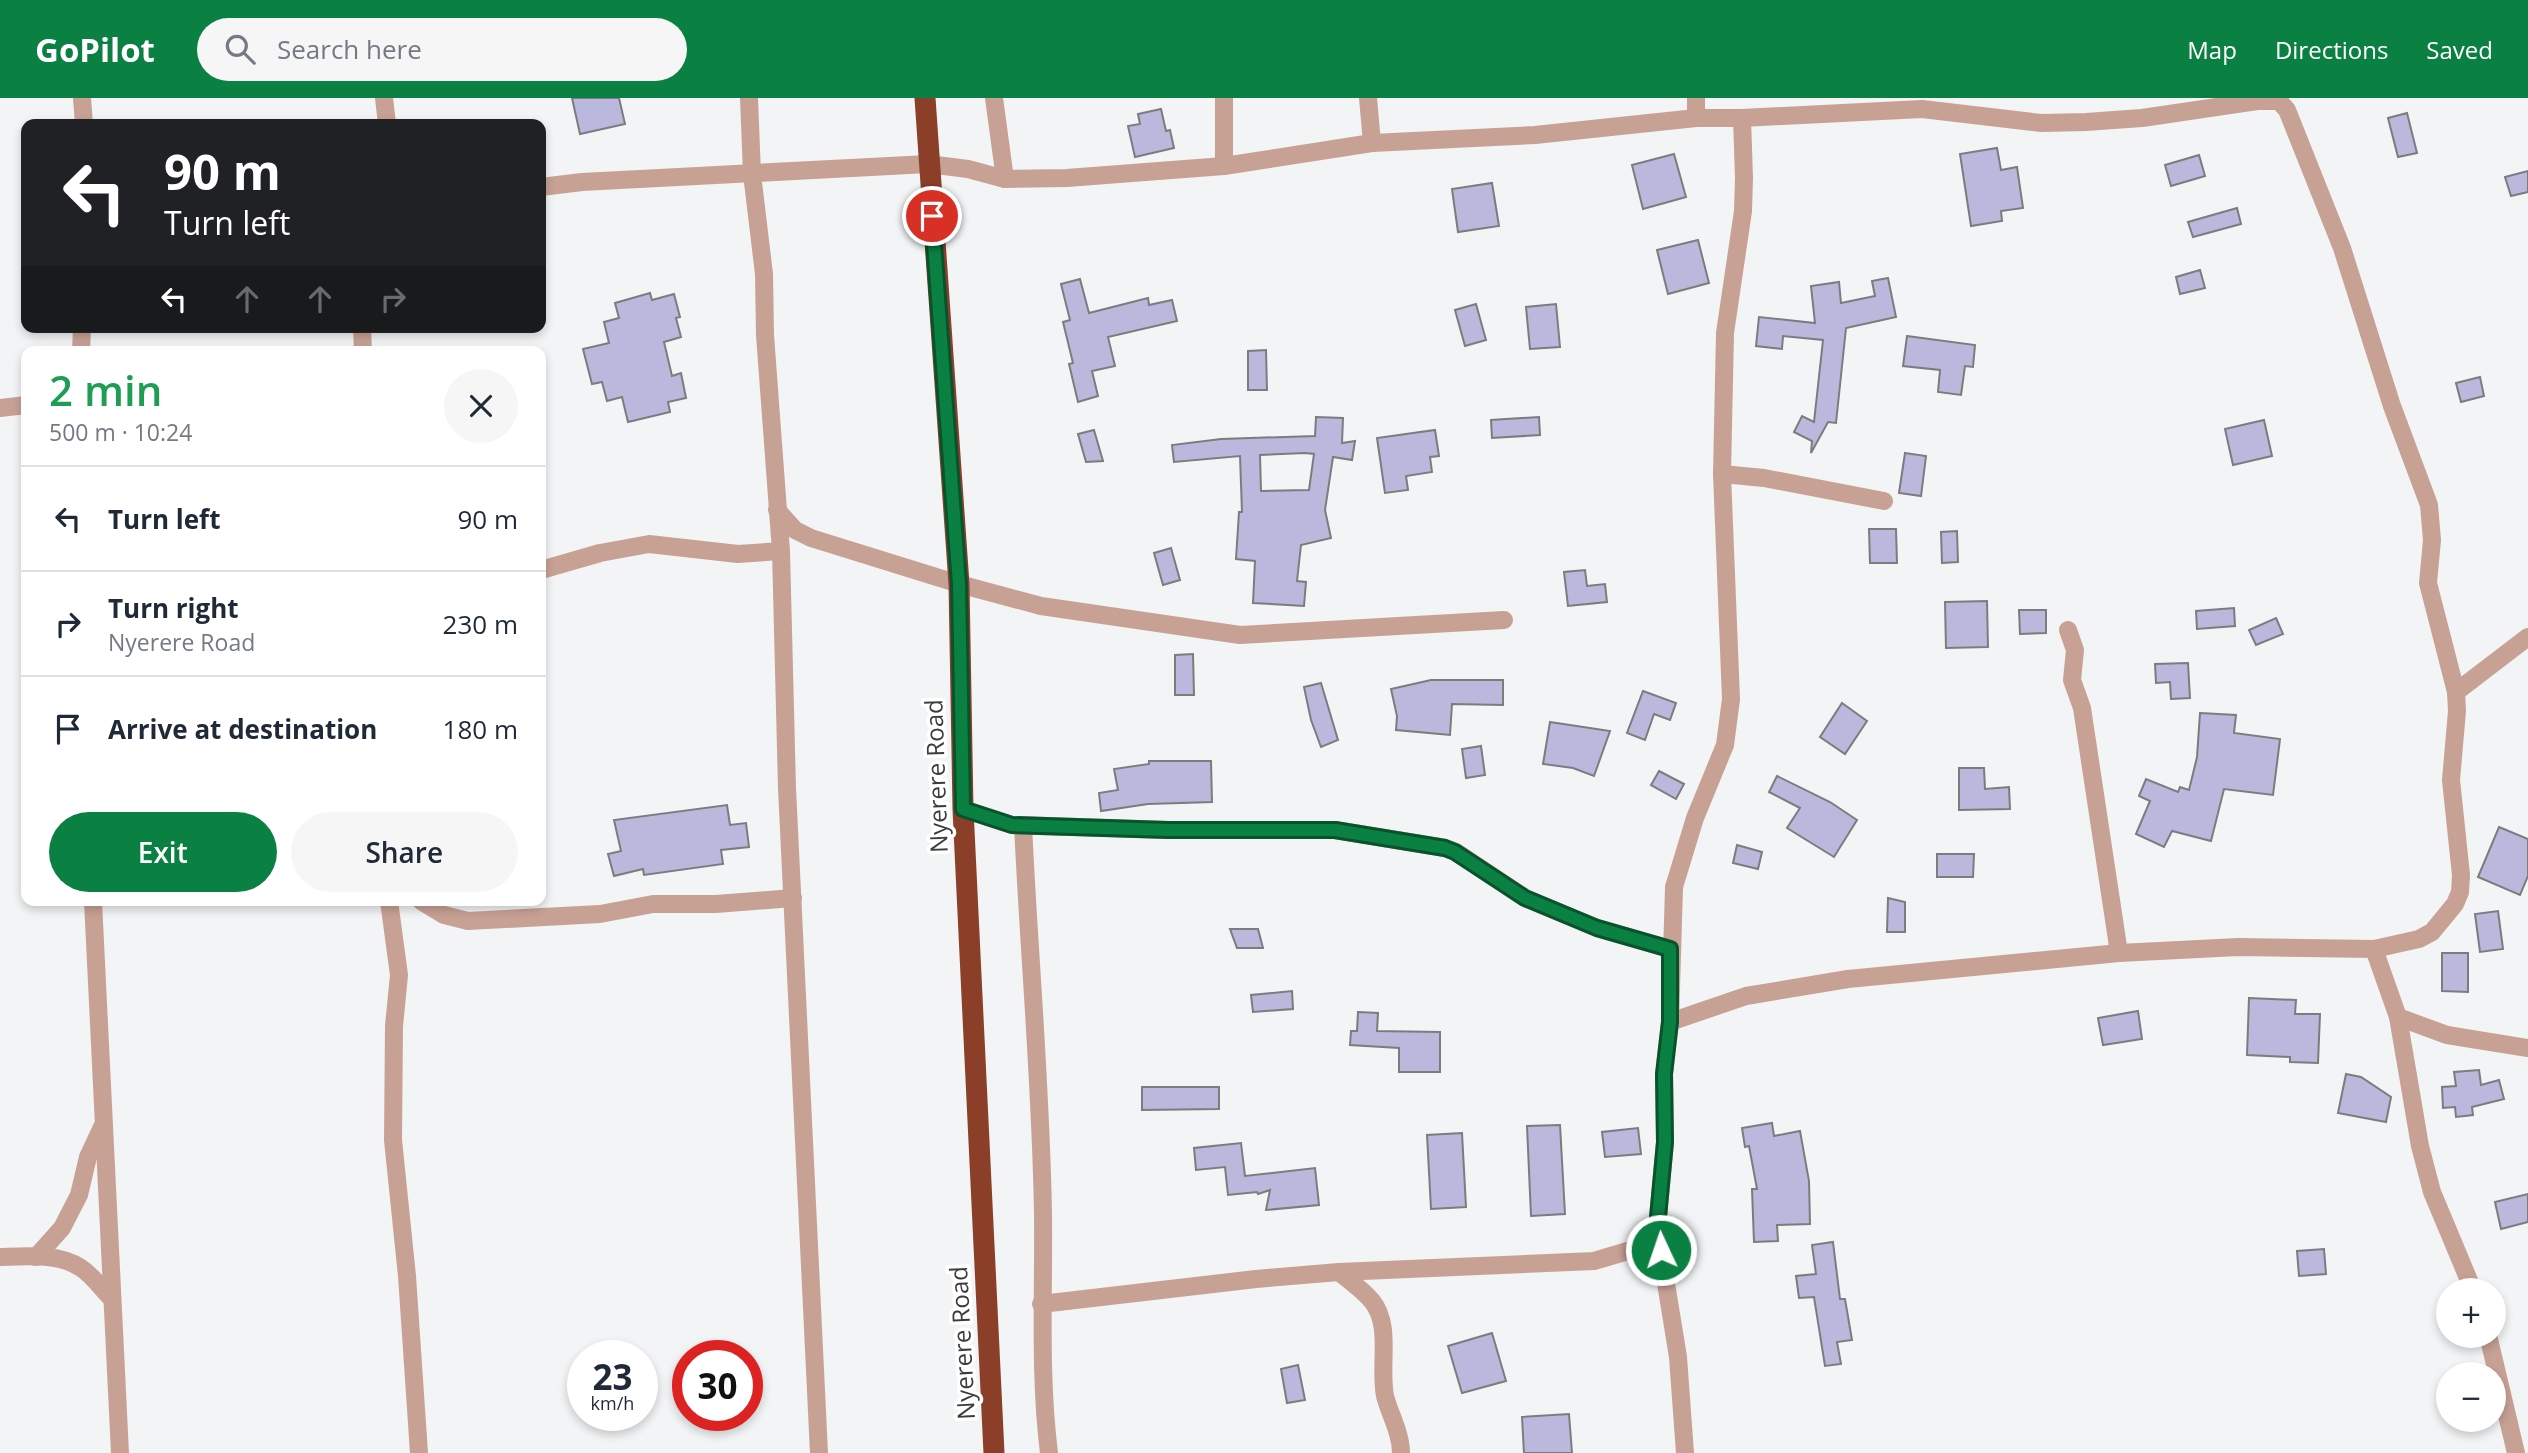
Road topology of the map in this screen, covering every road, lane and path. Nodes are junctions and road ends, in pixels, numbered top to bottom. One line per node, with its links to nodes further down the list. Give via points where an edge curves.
1 (82, 98): 11 (street)
2 (384, 98): 12 (street)
3 (749, 98): 16 (street)
4 (925, 98): 14 (highway, Nyerere Road)
5 (994, 98): 17 (street)
6 (1224, 98): 15 (street)
7 (1368, 98): 13 (street)
8 (1696, 98): 9 (street)
9 (1696, 118): 10 (street); 13 (street, via 1535,135)
10 (1742, 118): 21 (street, via 1744,189 1726,333); 30 (street, via 1922,109 2040,123 2086,122 2278,102 2287,110 2342,248 2429,505 2428,583)
11 (84, 119)
12 (386, 119)
13 (1372, 143): 15 (street)
14 (928, 164): 16 (street); 17 (street); 26 (highway, Nyerere Road)
15 (1224, 166): 17 (street)
16 (752, 174): 18 (street); 23 (street, via 764,274)
17 (1005, 179)
18 (546, 186)
19 (21, 406): 20 (street)
20 (0, 408)
21 (1722, 474): 22 (street); 37 (street, via 1729,718 1725,745 1678,869)
22 (1884, 501)
23 (777, 510): 24 (street); 26 (street, via 795,530 811,538)
24 (781, 551): 25 (street, via 738,554 649,544); 33 (street)
25 (546, 569)
26 (959, 584): 27 (street, via 1041,606 1240,635); 31 (highway, Nyerere Road)
27 (1504, 620)
28 (2068, 630): 39 (street, via 2075,650 2072,680 2082,708)
29 (2528, 637): 30 (street)
30 (2456, 692): 38 (street, via 2451,780 2460,892 2432,932 2404,944)
31 (963, 809): 32 (street); 55 (highway, Nyerere Road)
32 (1023, 825): 37 (street, via 1335,830 1445,848 1525,898 1597,928); 50 (street, via 1039,1102)
33 (793, 898): 36 (street, via 653,904 600,914 468,921); 54 (street)
34 (93, 906): 43 (street)
35 (390, 906): 53 (street, via 399,975 393,1140)
36 (429, 906)
37 (1670, 949): 41 (street)
38 (2374, 949): 39 (street, via 2238,947); 40 (street)
39 (2119, 953): 41 (street, via 1848,979 1746,996)
40 (2398, 1017): 42 (street, via 2447,1035); 48 (street, via 2432,1192)
41 (1670, 1022): 44 (street)
42 (2528, 1048)
43 (104, 1123): 46 (street, via 88,1157 79,1195 62,1228); 49 (street)
44 (1657, 1228): 47 (street, via 1638,1248 1594,1261); 58 (street, via 1678,1357)
45 (0, 1257): 46 (street)
46 (36, 1257): 49 (street, via 82,1268)
47 (1339, 1272): 50 (street); 57 (street, via 1371,1299 1383,1322 1385,1393)
48 (2468, 1278)
49 (112, 1299): 52 (street)
50 (1041, 1304): 56 (street)
51 (2491, 1348): 59 (street)
52 (120, 1453)
53 (419, 1453)
54 (819, 1453)
55 (995, 1453)
56 (1049, 1453)
57 (1401, 1453)
58 (1685, 1453)
59 (2516, 1453)

